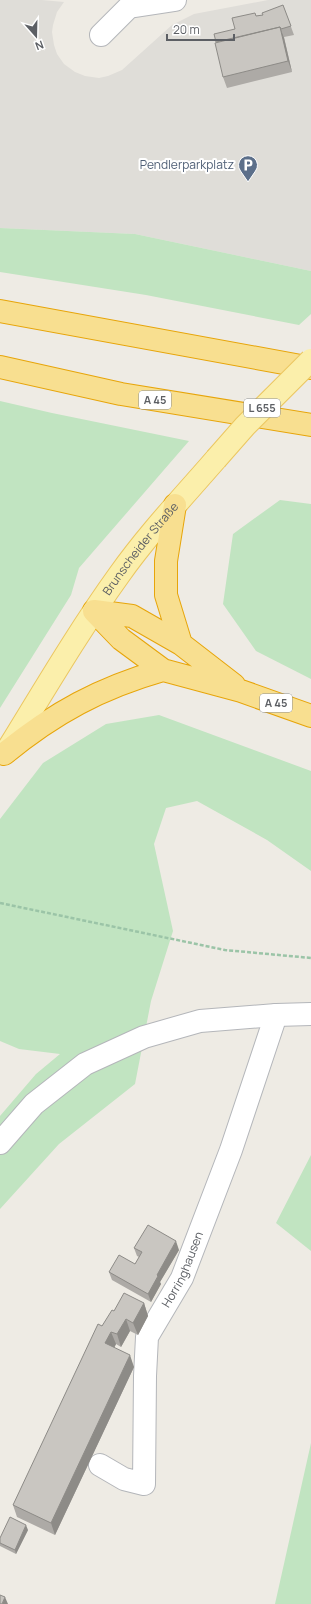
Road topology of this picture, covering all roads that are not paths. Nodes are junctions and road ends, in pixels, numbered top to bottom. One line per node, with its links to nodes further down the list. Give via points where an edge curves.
1 (175, 0): 2 (street, via 129,7)
2 (101, 34)
3 (0, 311): 6 (highway)
4 (311, 360): 8 (main road, Brunscheider Straße / L 655, bridge, via 245,426)
5 (0, 367): 7 (highway, A 45, via 121,394)
6 (311, 368)
7 (311, 425)
8 (175, 505): 9 (main road, Brunscheider Straße / L 655, via 119,574); 10 (highway, via 166,561 166,595)
9 (94, 611): 10 (highway, A 45, via 132,616); 11 (highway, A 45, via 121,638); 14 (main road, Brunscheider Straße / L 655)
10 (181, 644): 12 (highway, A 45)
11 (163, 670): 12 (highway, A 45); 14 (highway, via 111,687 82,700 28,734)
12 (241, 691): 13 (highway, A 45)
13 (311, 716)
14 (2, 758)
15 (311, 1014): 16 (street)
16 (276, 1015): 17 (street, via 200,1021 144,1037 85,1064 34,1104); 18 (street, Horringhausen, via 232,1150 182,1278 147,1337 144,1484 124,1480)
17 (0, 1143)
18 (100, 1465)

